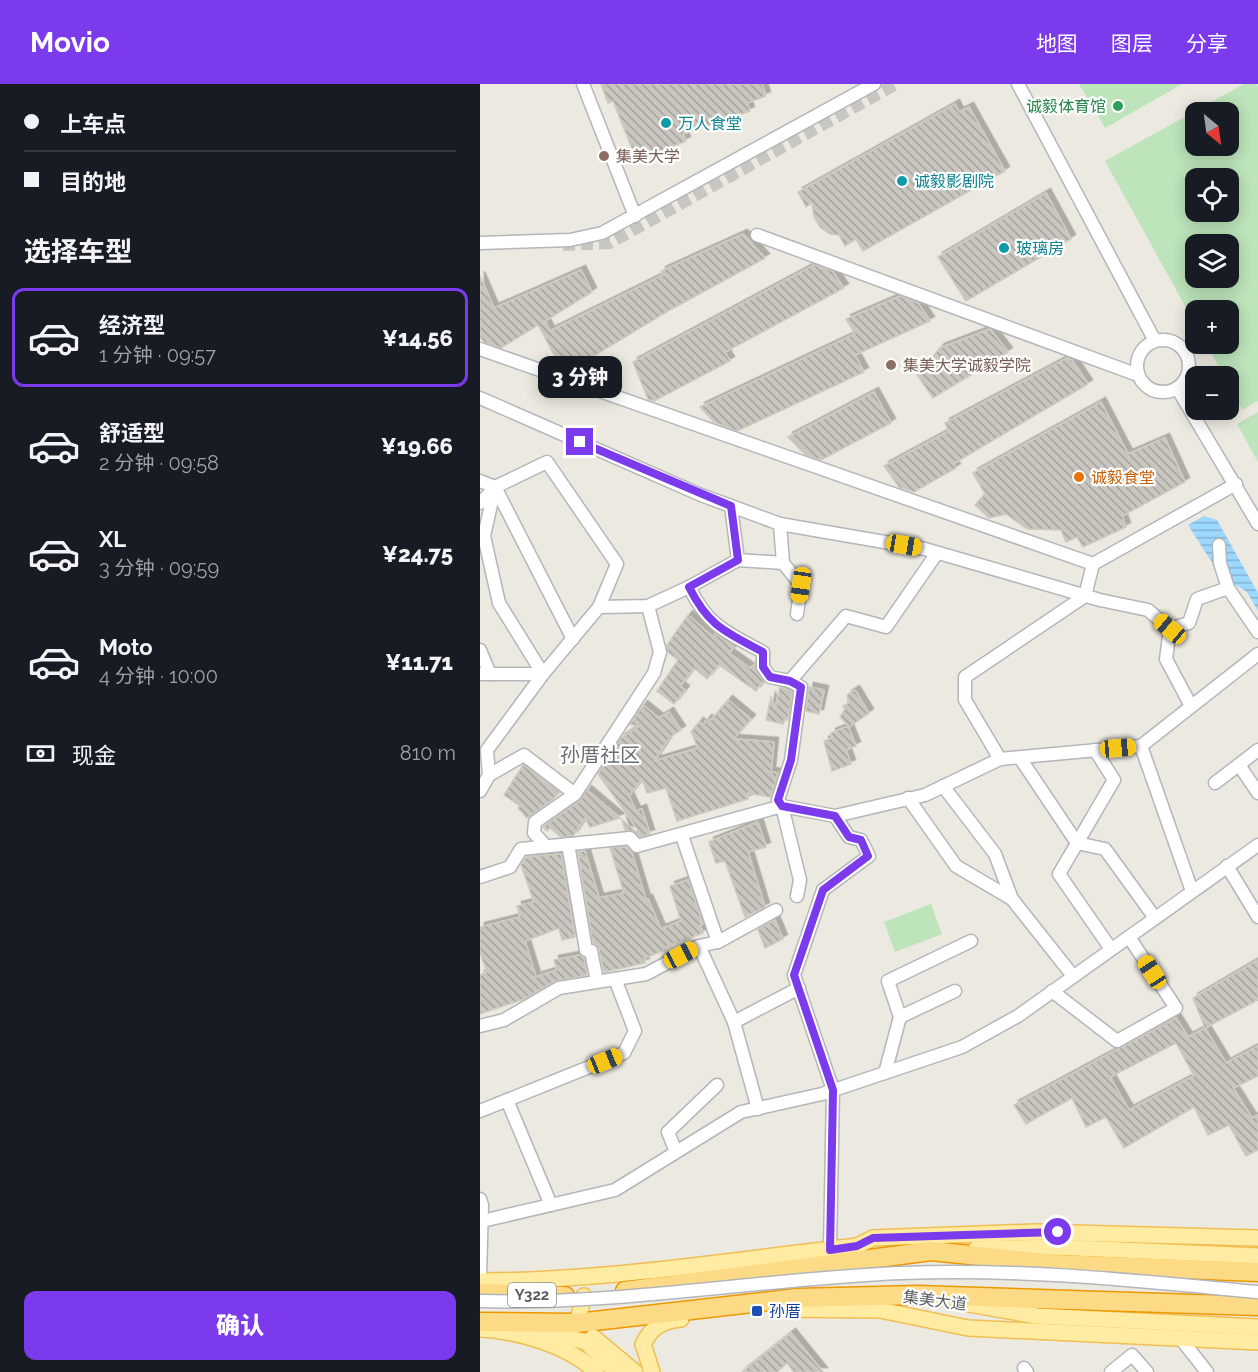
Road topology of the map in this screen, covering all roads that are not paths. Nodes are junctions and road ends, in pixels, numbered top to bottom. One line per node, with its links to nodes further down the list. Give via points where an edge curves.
1 (583, 84): 4 (street)
2 (874, 84): 4 (street)
3 (1018, 84): 7 (street)
4 (635, 216): 6 (street, via 602,233 570,240)
5 (757, 235): 9 (street)
6 (480, 243)
7 (1155, 341): 9 (street, via 1138,358); 10 (street, via 1172,341 1185,351 1190,367 1184,383)
8 (480, 349): 23 (street)
9 (1138, 375): 10 (street, via 1154,391)
10 (1177, 388): 13 (street)
11 (480, 398): 16 (street)
12 (480, 482): 14 (street)
13 (1236, 484): 18 (street); 23 (street)
14 (495, 487): 15 (street); 28 (street, via 547,462 617,564); 32 (street); 36 (street, via 484,536 499,603)
15 (480, 503)
16 (731, 506): 17 (street); 21 (street)
17 (780, 524): 20 (street); 22 (street)
18 (1258, 524)
19 (1219, 546): 25 (street)
20 (937, 553): 26 (street); 37 (street, via 886,627 846,616)
21 (738, 560): 22 (street); 24 (street)
22 (783, 563): 29 (street, via 801,585)
23 (1093, 564): 26 (street)
24 (689, 587): 27 (street); 37 (street, via 702,612 720,628 763,652 763,667 770,677)
25 (1228, 588): 30 (street, via 1197,599 1190,623); 31 (street)
26 (1085, 596): 30 (street, via 1148,610); 43 (street, via 965,677 965,700)
27 (648, 606): 28 (street); 50 (street, via 660,652 654,673)
28 (599, 607): 32 (street)
29 (797, 614)
30 (1170, 629): 38 (street, via 1166,659)
31 (1258, 632)
32 (573, 639): 36 (street)
33 (480, 650): 35 (street)
34 (1258, 654): 38 (street)
35 (485, 674): 36 (street)
36 (543, 674): 45 (street, via 487,750)
37 (790, 681): 52 (street, via 801,687 791,760 778,800)
38 (1191, 706): 39 (street)
39 (1141, 746): 40 (street); 61 (street)
40 (1095, 750): 42 (street); 55 (street, via 1114,780)
41 (1258, 750): 44 (street)
42 (1020, 758): 43 (street); 55 (street)
43 (1000, 759): 47 (street)
44 (1239, 765): 46 (street); 49 (street)
45 (489, 775): 48 (street); 50 (street, via 524,755)
46 (1215, 783)
47 (943, 786): 51 (street); 63 (street, via 996,854)
48 (480, 791)
49 (1258, 793)
50 (574, 794): 58 (street, via 535,822 534,834)
51 (908, 798): 53 (street); 63 (street, via 956,866)
52 (782, 806): 53 (street); 54 (street); 62 (street, via 800,880)
53 (835, 816): 75 (street, via 849,837 861,840 868,856 823,890 794,975)
54 (682, 836): 56 (street, via 637,846 630,838); 69 (street)
55 (1077, 843): 66 (street, via 1105,849); 71 (street, via 1059,874)
56 (568, 844): 58 (street); 74 (street, via 586,950 591,951)
57 (1258, 845): 59 (street)
58 (546, 846): 60 (street, via 521,849 510,867)
59 (1227, 866): 61 (street); 65 (street)
60 (480, 877)
61 (1192, 891): 66 (street)
62 (797, 896)
63 (1012, 899): 72 (street)
64 (776, 910): 69 (street)
65 (1258, 917)
66 (1155, 918): 67 (street)
67 (1129, 937): 71 (street); 77 (street, via 1176,1008 1117,1041)
68 (971, 941): 78 (street, via 888,981)
69 (718, 942): 70 (street)
70 (699, 946): 73 (street, via 646,974); 79 (street)
71 (1111, 949): 72 (street)
72 (1073, 976): 77 (street)
73 (615, 979): 74 (street); 84 (street, via 635,1031 624,1053)
74 (597, 981): 80 (street, via 559,988 504,1020)
75 (798, 988): 79 (street); 83 (street)
76 (955, 991): 78 (street)
77 (1052, 992): 81 (street, via 962,1047)
78 (900, 1017): 81 (street)
79 (734, 1022): 85 (street)
80 (480, 1026)
81 (885, 1073): 83 (street)
82 (717, 1085): 87 (street, via 668,1132)
83 (833, 1090): 85 (street); 92 (street)
84 (507, 1100): 86 (street); 89 (street)
85 (758, 1108): 87 (street, via 741,1112)
86 (480, 1111)
87 (676, 1152): 89 (street, via 615,1190)
88 (480, 1199): 90 (street)
89 (551, 1205): 90 (street)
90 (482, 1221): 96 (street)
91 (1258, 1238): 92 (main road, via 1035,1232 873,1238 857,1246)
92 (830, 1250): 96 (main road, via 548,1281)
93 (931, 1251): 94 (main road, via 1051,1247); 95 (highway, via 1057,1264); 100 (highway)
94 (1258, 1256)
95 (1258, 1272)
96 (480, 1279)
97 (1258, 1292): 101 (street, bridge, via 1034,1273 912,1273 549,1303)
98 (480, 1293): 100 (highway, Y322)
99 (918, 1295): 102 (highway); 103 (highway, 集美大道, via 797,1298); 109 (main road, 集美大道, via 1037,1316)
100 (584, 1296): 107 (main road)
101 (480, 1301)
102 (1258, 1306)
103 (709, 1307): 104 (highway, 集美大道); 105 (main road)
104 (661, 1312): 107 (highway, 集美大道); 118 (main road, via 640,1331 636,1342)
105 (736, 1313): 111 (main road, via 796,1307 880,1310 968,1328); 119 (main road, via 665,1321 650,1330 643,1344)
106 (480, 1322): 108 (highway, Y322)
107 (577, 1323): 108 (highway, Y322); 116 (main road); 117 (main road)
108 (517, 1324): 116 (main road, via 586,1342)
109 (1258, 1326)
110 (480, 1329): 115 (main road, via 541,1342 583,1360)
111 (1132, 1336): 112 (main road); 114 (street)
112 (1181, 1339): 113 (main road); 122 (street)
113 (1258, 1342)
114 (1132, 1355): 120 (street); 121 (street)
115 (596, 1372)
116 (617, 1372)
117 (635, 1372)
118 (642, 1372)
119 (652, 1372)
120 (1111, 1372)
121 (1147, 1372)
122 (1207, 1372)

